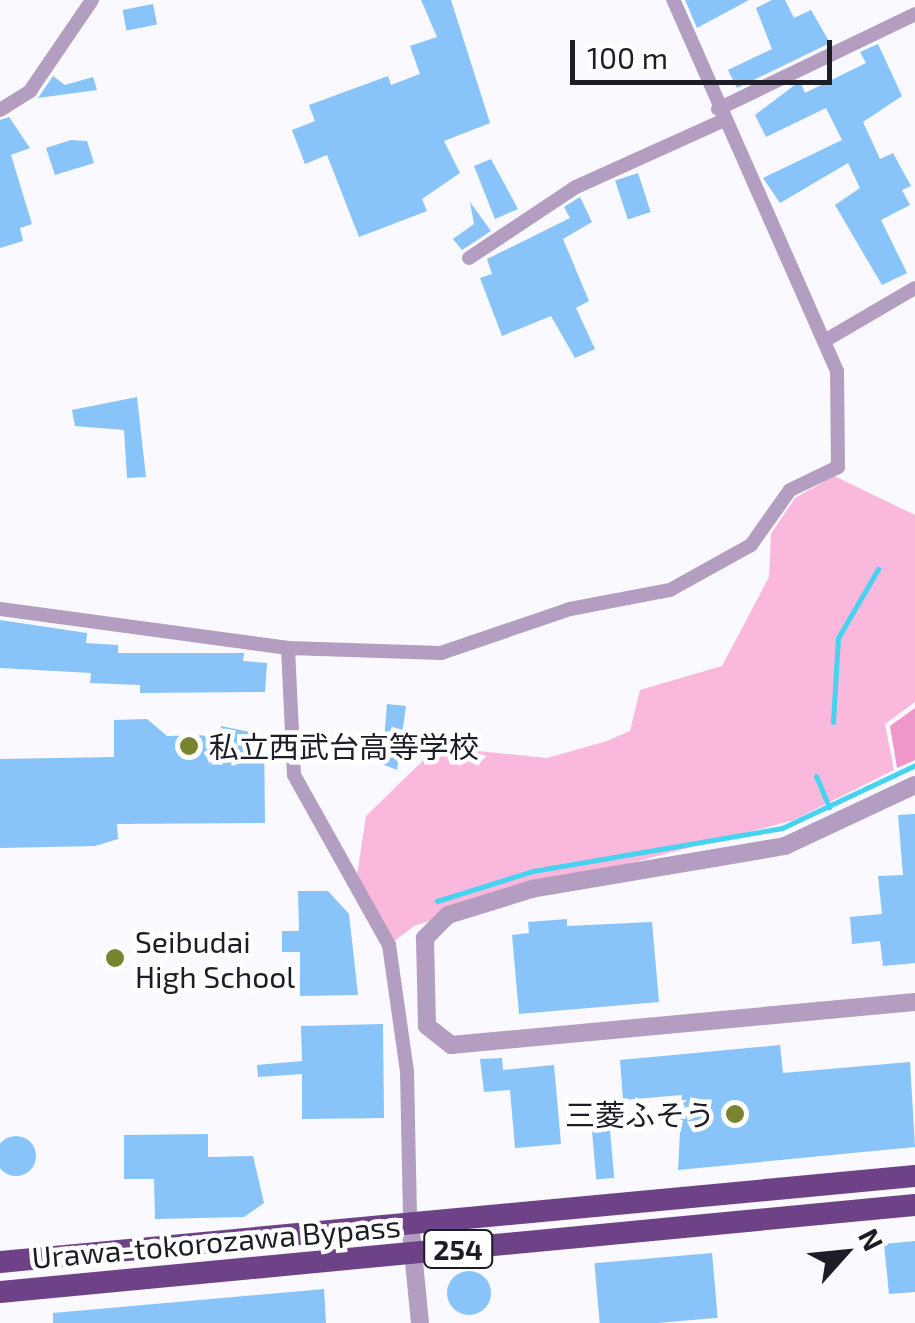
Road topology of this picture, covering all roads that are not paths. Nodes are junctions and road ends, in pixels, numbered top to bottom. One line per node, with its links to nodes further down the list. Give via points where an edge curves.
1 (92, 0): 4 (street, via 30,92)
2 (672, 0): 5 (street)
3 (915, 14): 5 (street)
4 (0, 110)
5 (720, 115): 6 (street, via 576,187); 8 (street)
6 (469, 258)
7 (915, 288): 8 (street)
8 (826, 340): 10 (street, via 842,400 838,468 790,490 736,555 670,590 570,608 442,653)
9 (0, 609): 10 (street)
10 (288, 648): 15 (street, via 294,775 378,914 402,1004)
11 (915, 785): 12 (street, via 784,846 532,889 448,915 424,938 427,1026 451,1044)
12 (915, 1002)
13 (915, 1176): 15 (highway, Urawa-tokorozawa Bypass / 254)
14 (915, 1205): 16 (highway, Urawa-tokorozawa Bypass / 254)
15 (410, 1221): 16 (street); 17 (highway, Urawa-tokorozawa Bypass / 254)
16 (413, 1253): 18 (highway, Urawa-tokorozawa Bypass / 254); 19 (street)
17 (0, 1262)
18 (0, 1292)
19 (420, 1323)

